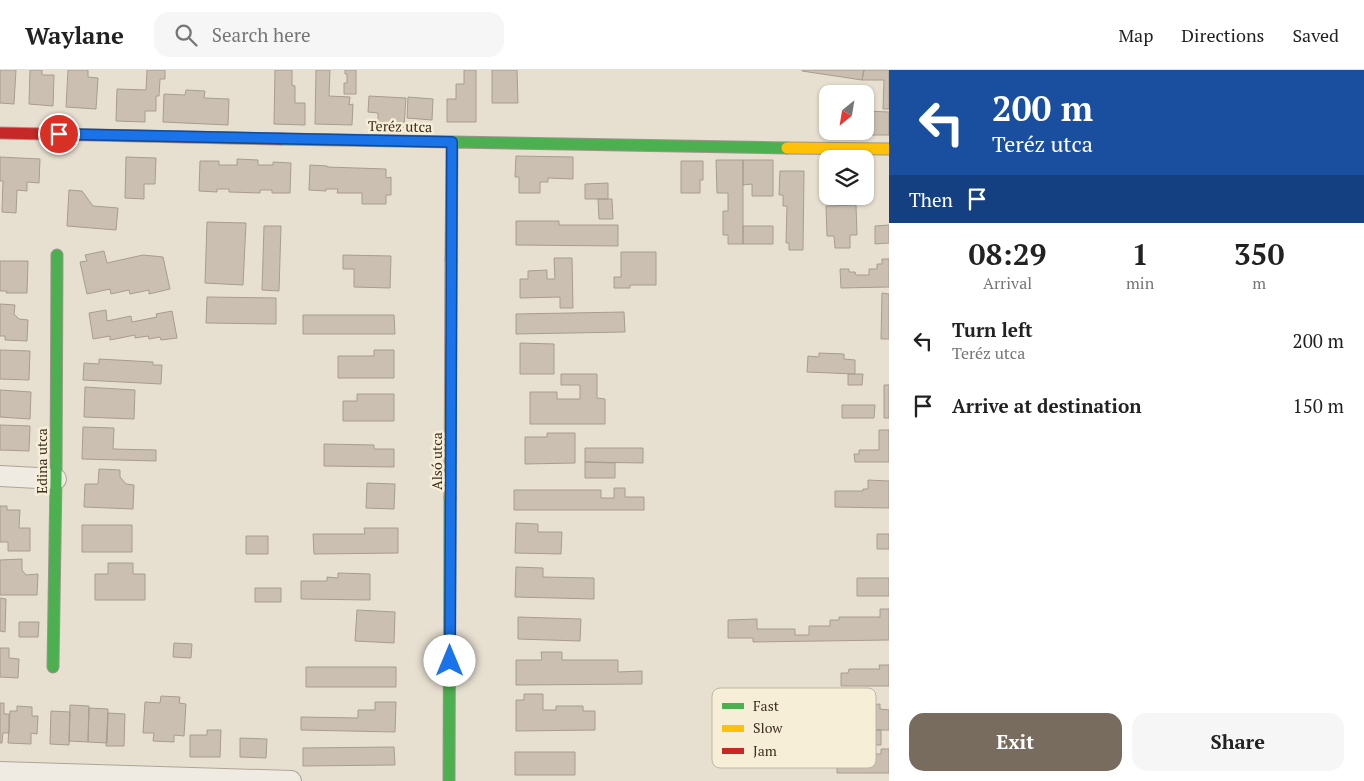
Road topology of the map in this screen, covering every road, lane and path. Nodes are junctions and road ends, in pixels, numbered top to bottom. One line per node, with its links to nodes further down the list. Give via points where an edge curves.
1 (0, 134): 2 (street, Teréz utca)
2 (452, 142): 3 (street, Teréz utca); 11 (street, Alsó utca)
3 (889, 149)
4 (57, 255): 6 (street, Edina utca)
5 (0, 476): 6 (street)
6 (56, 479): 7 (street, Edina utca)
7 (53, 667)
8 (0, 772): 9 (street)
9 (89, 778): 10 (street)
10 (292, 781)
11 (449, 781)

